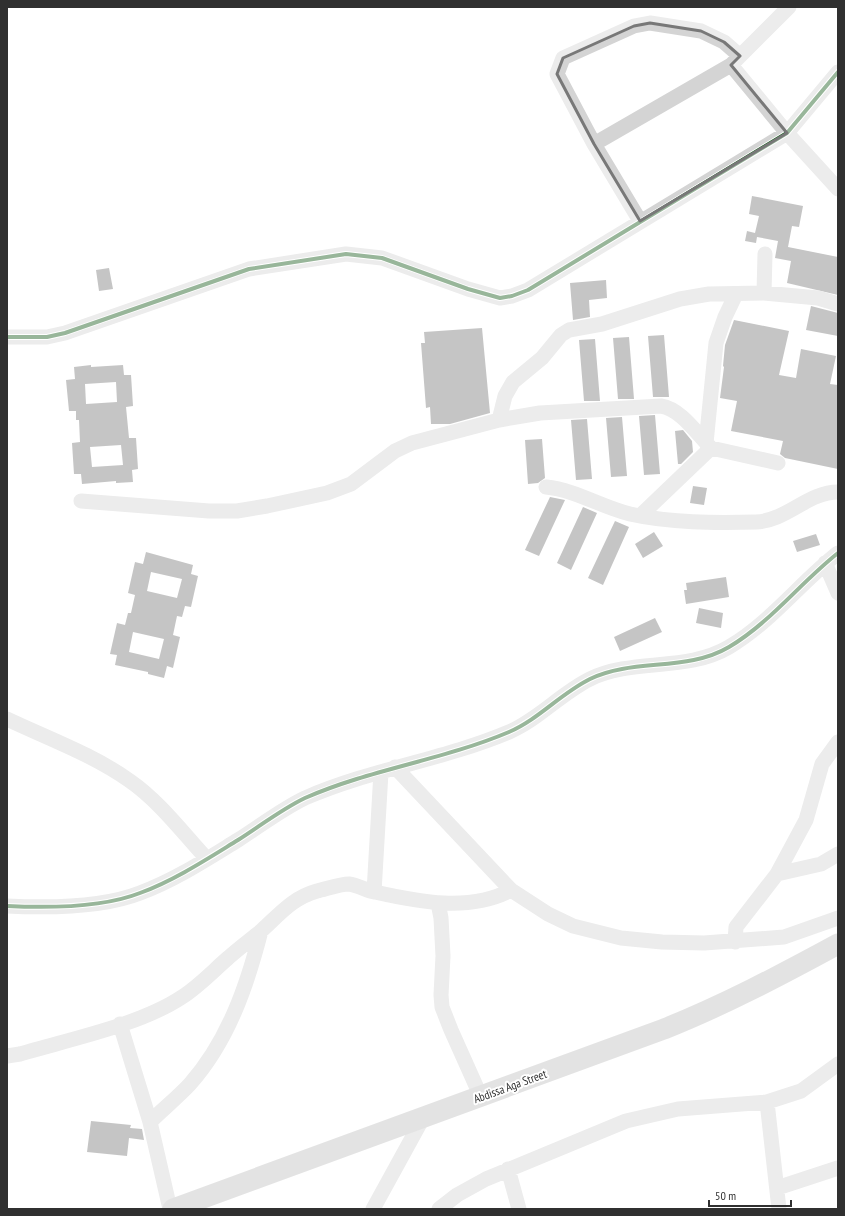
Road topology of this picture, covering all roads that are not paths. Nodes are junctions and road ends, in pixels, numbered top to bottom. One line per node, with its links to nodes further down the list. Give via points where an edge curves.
1 (789, 7): 2 (street)
2 (735, 60): 4 (street); 5 (street); 5 (street, via 724,42 701,31 650,23 634,26 563,58 557,74)
3 (838, 74): 4 (street)
4 (787, 133): 6 (street); 7 (street)
5 (594, 144): 7 (street)
6 (838, 189)
7 (640, 221): 12 (street, via 528,290 512,296 500,298 468,289 382,258 346,254 249,269 47,338)
8 (765, 254): 9 (street)
9 (764, 292): 10 (street); 11 (street, via 813,297)
10 (736, 294): 13 (street, via 709,294 680,299 602,324 569,330 561,335 542,358 513,382 505,396); 14 (street, via 716,343)
11 (838, 304)
12 (7, 337)
13 (499, 420): 14 (street, via 540,413 661,406 676,412); 18 (street, via 412,443 396,451 350,484 295,501 209,512)
14 (709, 446): 15 (street); 19 (street)
15 (778, 464)
16 (546, 487): 19 (street, via 573,492 619,510)
17 (838, 492): 19 (street, via 826,493 773,519 759,522 690,521)
18 (81, 501)
19 (641, 515)
20 (838, 553): 21 (street)
21 (825, 563): 22 (street); 25 (street, via 771,617 727,648 684,661 613,670 590,679 563,695 543,713 510,732)
22 (838, 594)
23 (7, 719): 28 (street, via 100,763 130,781 152,800)
24 (838, 742): 29 (street, via 822,764 806,820)
25 (395, 767): 26 (street); 30 (street)
26 (381, 772): 28 (street, via 303,799); 31 (street)
27 (838, 854): 29 (street, via 821,864)
28 (207, 859): 33 (street, via 139,894 110,901 49,907)
29 (777, 874): 36 (street, via 736,927)
30 (512, 890): 32 (street, via 483,900); 36 (street, via 560,920 601,934 662,942)
31 (374, 892): 32 (street); 35 (street, via 349,884 316,891 285,907)
32 (438, 903): 41 (street, via 443,956 442,1007)
33 (7, 906)
34 (838, 918): 36 (street, via 796,934)
35 (261, 931): 38 (street, via 182,997 158,1010); 44 (street, via 245,989 228,1028 190,1083)
36 (735, 942)
37 (838, 944): 41 (highway, Abdissa Aga Street, via 711,1010)
38 (120, 1024): 39 (street); 44 (street)
39 (7, 1056)
40 (838, 1064): 42 (street, via 801,1091)
41 (481, 1097): 43 (highway, Abdissa Aga Street)
42 (767, 1102): 46 (street, via 740,1106 694,1107 648,1115 626,1121); 47 (street)
43 (423, 1118): 49 (highway, Abdissa Aga Street); 50 (street)
44 (150, 1122): 48 (street)
45 (838, 1168): 47 (street)
46 (508, 1169): 51 (street, via 457,1195); 52 (street)
47 (776, 1188): 53 (street)
48 (170, 1209)
49 (173, 1209)
50 (374, 1209)
51 (439, 1209)
52 (519, 1209)
53 (779, 1209)

